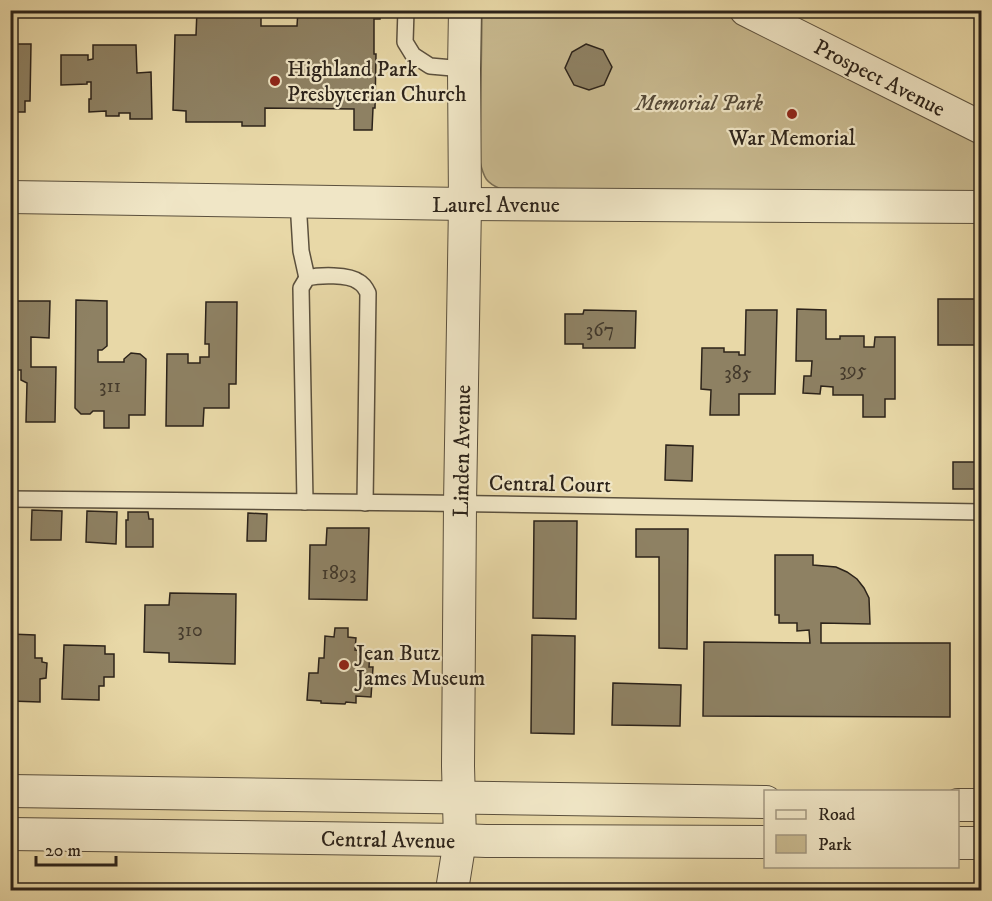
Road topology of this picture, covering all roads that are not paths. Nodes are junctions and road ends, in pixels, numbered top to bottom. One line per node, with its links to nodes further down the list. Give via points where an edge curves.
1 (406, 10): 4 (lane, via 405,42 413,56 430,66)
2 (465, 10): 4 (street, Linden Avenue)
3 (746, 10): 5 (street, Prospect Avenue)
4 (464, 69): 8 (street, Linden Avenue)
5 (981, 128)
6 (10, 197): 7 (street, Laurel Avenue)
7 (298, 201): 8 (street, Laurel Avenue); 10 (lane)
8 (465, 204): 9 (street, Laurel Avenue); 14 (street, Linden Avenue)
9 (981, 207)
10 (307, 278): 12 (lane, via 302,288); 13 (lane, via 352,278 362,283 368,293)
11 (10, 499): 12 (lane, Central Court)
12 (305, 502): 13 (lane, Central Court)
13 (365, 503): 14 (lane, Central Court)
14 (460, 504): 15 (lane, Central Court); 17 (street, Linden Avenue)
15 (981, 512)
16 (10, 791): 17 (street, Central Avenue)
17 (458, 796): 18 (street, Central Avenue); 22 (street, Linden Avenue)
18 (764, 802)
19 (959, 805): 20 (street)
20 (981, 805)
21 (10, 834): 22 (street, Central Avenue)
22 (460, 840): 23 (street, Central Avenue); 26 (street, Linden Avenue)
23 (764, 842)
24 (959, 843): 25 (street)
25 (981, 843)
26 (452, 891)

